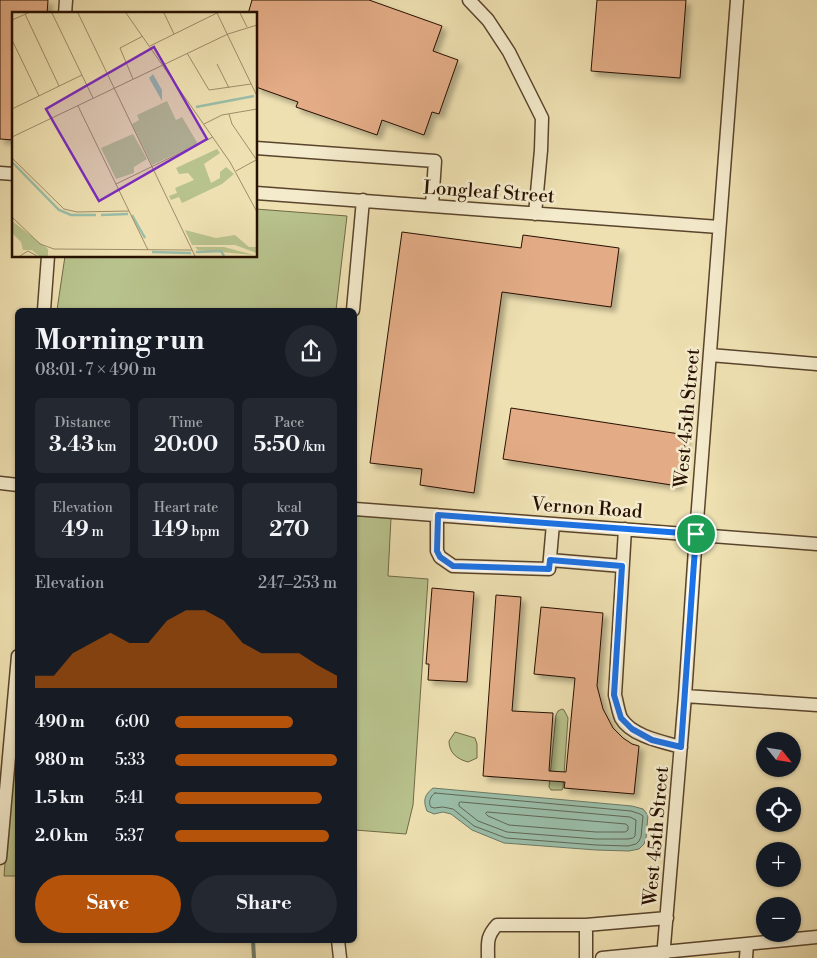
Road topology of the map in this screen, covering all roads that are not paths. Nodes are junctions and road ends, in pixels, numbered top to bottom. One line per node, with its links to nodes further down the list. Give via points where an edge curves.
1 (470, 0): 7 (street, via 509,52 542,118)
2 (737, 0): 8 (street, West 45th Street)
3 (258, 148): 6 (street, via 436,161)
4 (258, 192): 5 (street, Longleaf Street)
5 (364, 200): 6 (street, Longleaf Street); 11 (street)
6 (432, 205): 7 (street, Longleaf Street)
7 (535, 214): 8 (street, Longleaf Street)
8 (719, 227): 12 (street, West 45th Street)
9 (48, 258): 10 (street)
10 (44, 308)
11 (353, 308)
12 (710, 356): 13 (street); 20 (street, West 45th Street)
13 (817, 364)
14 (0, 483): 15 (street)
15 (15, 485)
16 (357, 509): 17 (street, Vernon Road)
17 (438, 515): 18 (street, Vernon Road); 22 (street, via 437,551 453,566 549,569)
18 (553, 524): 19 (street, Vernon Road); 22 (street)
19 (625, 529): 20 (street, Vernon Road); 23 (street)
20 (696, 534): 21 (street, Vernon Road); 25 (street, West 45th Street)
21 (817, 544)
22 (550, 560): 23 (street)
23 (622, 566): 27 (street, via 614,695 621,718 632,729 652,740)
24 (15, 690): 28 (street)
25 (685, 696): 26 (street); 27 (street, West 45th Street)
26 (817, 705)
27 (681, 747): 29 (street, West 45th Street)
28 (0, 858)
29 (667, 918): 30 (street); 34 (street, West 45th Street)
30 (586, 924): 36 (street, via 497,925 488,940); 37 (street)
31 (817, 937): 33 (street)
32 (338, 943): 35 (street)
33 (747, 944): 34 (street); 39 (street)
34 (663, 955): 38 (street)
35 (340, 958)
36 (488, 958)
37 (586, 958)
38 (602, 958)
39 (746, 958)

